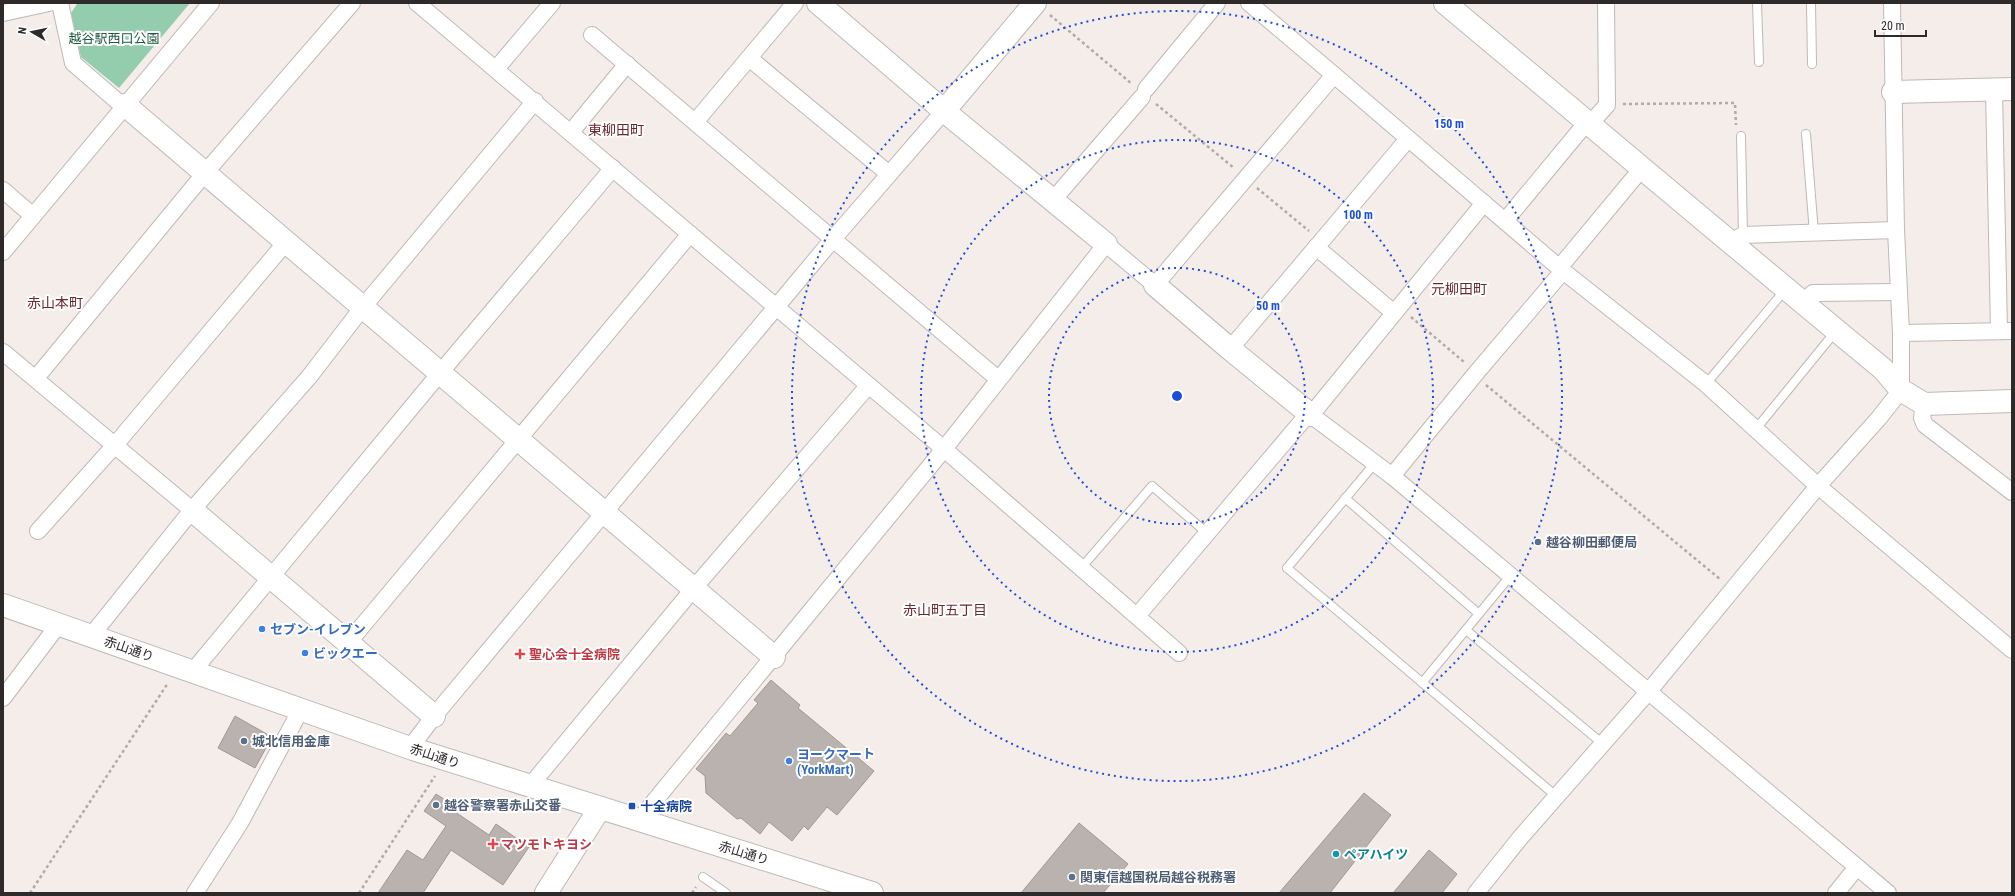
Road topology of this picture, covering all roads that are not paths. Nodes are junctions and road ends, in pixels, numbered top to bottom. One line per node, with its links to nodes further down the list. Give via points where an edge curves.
1 (49, 3): 17 (street)
2 (60, 3): 28 (street, via 73,63)
3 (211, 3): 28 (street)
4 (352, 3): 38 (street)
5 (417, 3): 23 (street)
6 (552, 3): 23 (street)
7 (795, 3): 19 (street)
8 (818, 3): 29 (street)
9 (1035, 3): 29 (street)
10 (1217, 3): 41 (street, via 1145,94)
11 (1249, 3): 24 (street)
12 (1445, 3): 31 (street)
13 (1606, 3): 31 (street, via 1606,104)
14 (1757, 3): 20 (lane)
15 (1811, 3): 22 (lane)
16 (1892, 3): 26 (street)
17 (3, 13)
18 (592, 35): 21 (street)
19 (749, 58): 30 (street); 39 (street)
20 (1759, 62)
21 (627, 64): 30 (street); 32 (street)
22 (1812, 64)
23 (496, 69): 27 (street)
24 (1334, 75): 35 (street); 56 (street)
25 (2003, 90): 26 (street); 48 (street)
26 (1893, 92): 45 (street)
27 (535, 101): 32 (street); 60 (street)
28 (125, 106): 38 (street); 43 (street)
29 (944, 110): 39 (street); 41 (street)
30 (696, 121): 49 (street)
31 (1589, 123): 37 (street); 44 (street)
32 (571, 132): 36 (street)
33 (1806, 134): 46 (lane)
34 (1741, 136): 50 (lane)
35 (1408, 139): 42 (street); 53 (street)
36 (613, 168): 47 (street); 68 (street)
37 (1643, 168): 50 (street); 55 (street)
38 (205, 173): 51 (street); 69 (street)
39 (889, 174): 49 (street)
40 (3, 190): 43 (street)
41 (1053, 200): 52 (street)
42 (1484, 203): 44 (street); 62 (street)
43 (33, 216): 54 (street)
44 (1505, 221): 55 (street)
45 (1896, 230): 46 (street); 58 (street)
46 (1814, 233): 50 (street)
47 (690, 234): 61 (street); 78 (street)
48 (2005, 234): 64 (street)
49 (833, 239): 61 (street); 70 (street)
50 (1737, 240): 57 (street)
51 (287, 241): 60 (street); 79 (street)
52 (1106, 244): 56 (street); 70 (street)
53 (1319, 244): 62 (street); 66 (street)
54 (3, 252)
55 (1561, 270): 71 (street); 82 (street)
56 (1155, 285): 66 (street)
57 (1786, 288): 59 (street); 71 (lane)
58 (1900, 292): 59 (street, via 1813,293); 65 (street)
59 (1803, 302): 63 (street)
60 (363, 307): 68 (street); 86 (street, via 309,377)
61 (777, 308): 72 (street); 87 (street)
62 (1397, 310): 76 (street)
63 (1836, 330): 73 (street, via 1883,369); 77 (lane)
64 (2005, 331): 65 (street)
65 (1901, 333): 73 (street)
66 (1230, 349): 76 (street)
67 (3, 352): 69 (street)
68 (440, 373): 78 (street); 92 (street)
69 (36, 378): 79 (street)
70 (998, 379): 80 (street)
71 (1706, 384): 77 (street)
72 (868, 386): 80 (street); 93 (street)
73 (1901, 390): 75 (street); 83 (street)
74 (2012, 401): 75 (street)
75 (1924, 404): 84 (street, via 1922,418 1925,425)
76 (1310, 414): 81 (street); 89 (street)
77 (1756, 429): 83 (street)
78 (518, 441): 87 (street); 100 (street)
79 (115, 445): 86 (street); 88 (street)
80 (944, 449): 90 (street); 103 (street)
81 (1375, 463): 82 (street); 85 (lane)
82 (1392, 476): 91 (street)
83 (1818, 486): 101 (street); 106 (street)
84 (2012, 492)
85 (1345, 498): 95 (lane); 105 (lane, via 1287,568)
86 (192, 510): 92 (street); 99 (street)
87 (606, 512): 93 (street); 109 (street)
88 (38, 531)
89 (1207, 533): 90 (lane, via 1152,486); 96 (street)
90 (1082, 567): 96 (street)
91 (1511, 575): 95 (lane); 106 (street)
92 (272, 577): 100 (street); 104 (street)
93 (694, 588): 103 (street); 112 (street)
94 (3, 605): 97 (street, 赤山通り)
95 (1479, 614): 98 (lane)
96 (1137, 616): 102 (street)
97 (58, 624): 99 (street, 赤山通り); 107 (street)
98 (1466, 630): 105 (lane); 110 (lane)
99 (91, 636): 104 (street, 赤山通り)
100 (348, 643): 109 (street)
101 (2012, 650)
102 (1179, 653)
103 (774, 657): 115 (street)
104 (186, 669): 108 (street, 赤山通り)
105 (1422, 683): 113 (lane)
106 (1649, 691): 110 (street); 116 (street)
107 (3, 698)
108 (301, 709): 111 (street, 赤山通り); 119 (street, via 240,823)
109 (434, 716): 111 (street, via 416,740)
110 (1603, 744): 113 (street)
111 (414, 749): 112 (street, 赤山通り)
112 (530, 786): 114 (street, 赤山通り)
113 (1556, 796): 123 (street)
114 (600, 808): 115 (street, 赤山通り); 120 (street)
115 (638, 821): 118 (street, 赤山通り)
116 (1857, 868): 124 (street); 125 (street)
117 (702, 877): 121 (lane)
118 (847, 889): 122 (street, 赤山通り)
119 (195, 893)
120 (546, 893)
121 (726, 893)
122 (872, 893)
123 (1476, 893)
124 (1836, 893)
125 (1888, 893)

